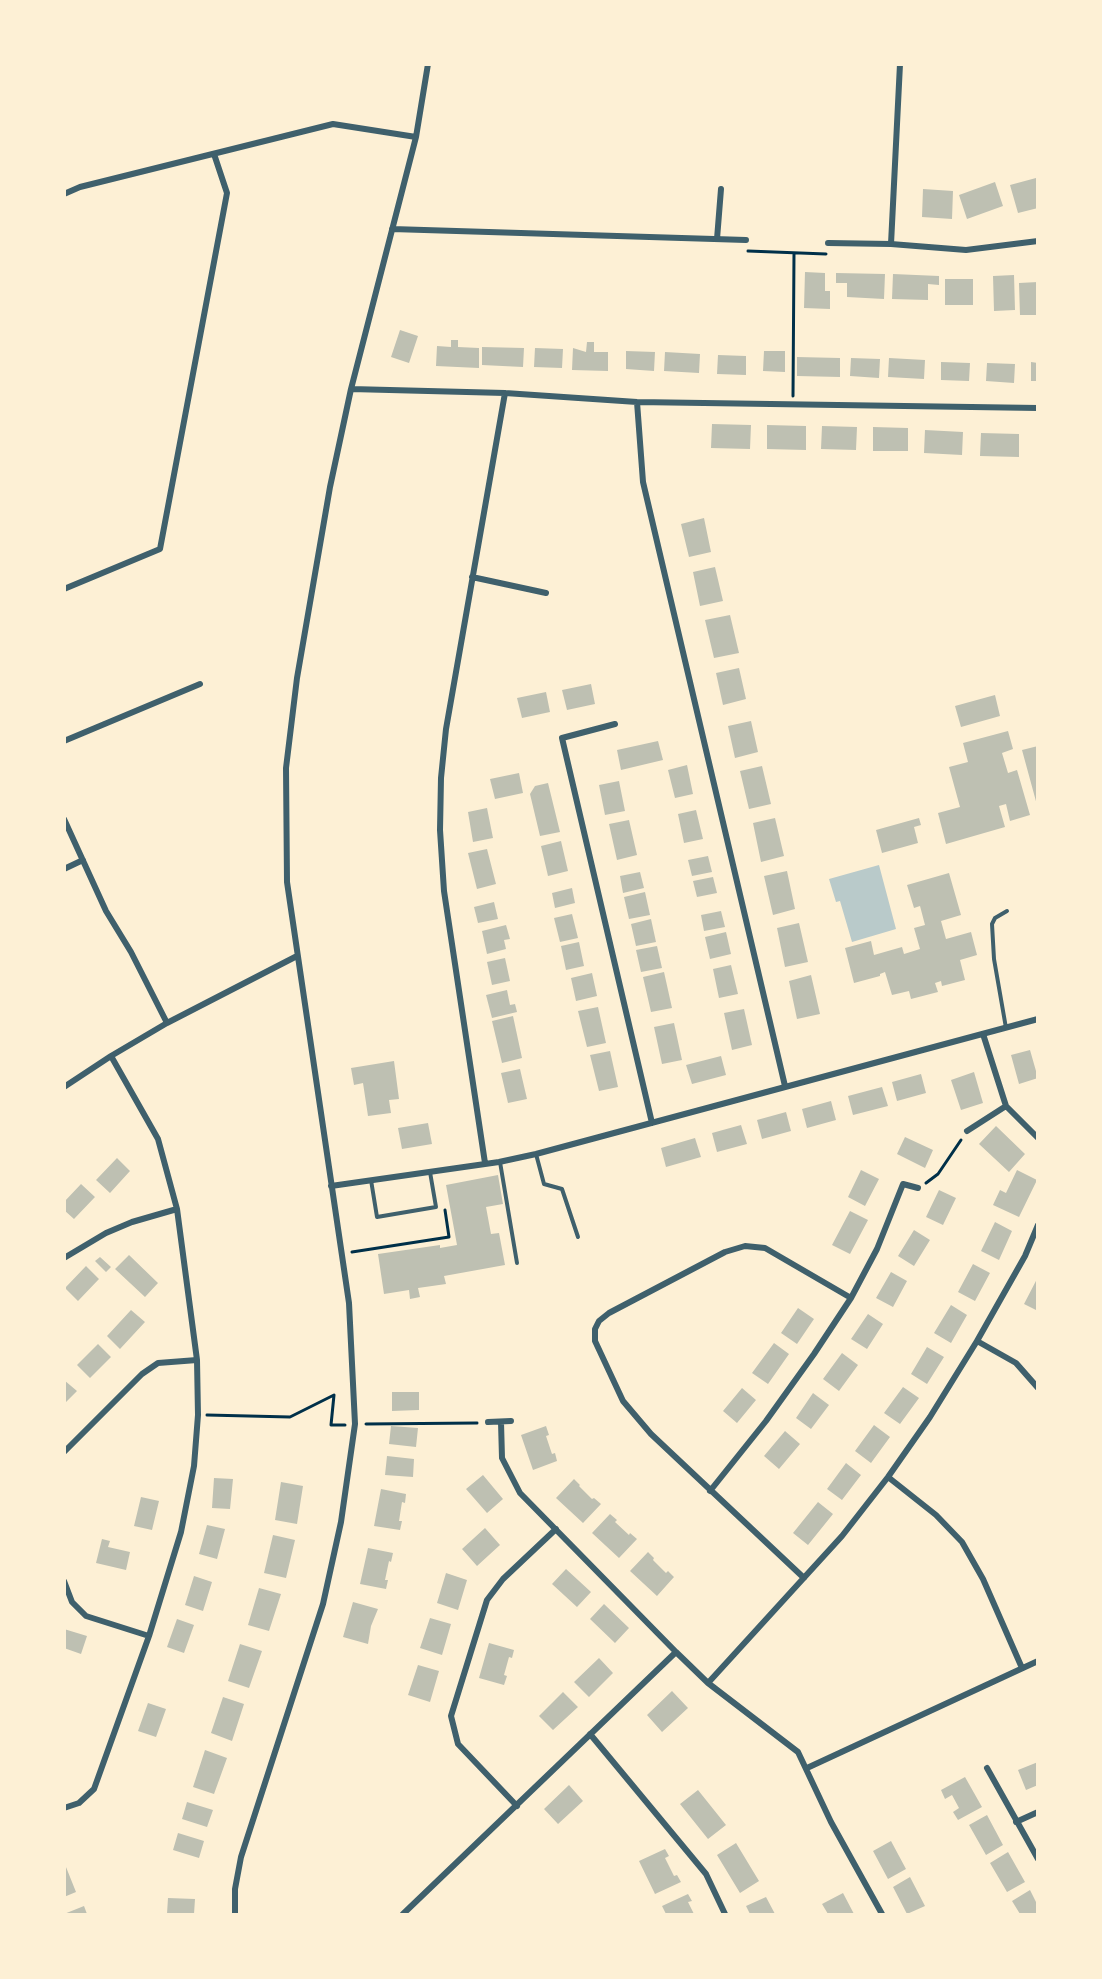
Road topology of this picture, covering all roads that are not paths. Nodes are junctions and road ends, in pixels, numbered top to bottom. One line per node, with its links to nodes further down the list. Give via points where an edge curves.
1 (428, 64): 3 (street)
2 (900, 64): 12 (street)
3 (416, 137): 4 (street, via 333,124); 7 (street)
4 (214, 154): 6 (street); 18 (street, via 226,193 160,549)
5 (721, 189): 8 (street)
6 (64, 194)
7 (392, 229): 8 (street); 13 (street)
8 (717, 239): 9 (street)
9 (746, 240)
10 (1038, 241): 12 (street, via 966,250)
11 (828, 243): 12 (street)
12 (891, 244)
13 (351, 389): 14 (street); 27 (street, via 299,667 286,768 287,882)
14 (505, 393): 15 (street); 17 (street)
15 (637, 402): 16 (street); 33 (street, via 643,482)
16 (1038, 408)
17 (472, 577): 19 (street); 41 (street, via 446,729 440,830 444,891)
18 (64, 589)
19 (546, 593)
20 (200, 684): 22 (street)
21 (615, 724): 36 (street, via 562,738)
22 (64, 741)
23 (64, 819): 24 (street)
24 (83, 860): 25 (street); 29 (street)
25 (64, 869)
26 (1007, 911): 30 (lane, via 992,924)
27 (297, 956): 29 (street); 44 (street)
28 (1038, 1019): 30 (street)
29 (167, 1023): 32 (street)
30 (1006, 1029): 31 (street)
31 (983, 1034): 33 (street); 35 (street)
32 (111, 1056): 34 (street); 46 (street, via 158,1139)
33 (785, 1086): 36 (street)
34 (64, 1087)
35 (1006, 1106): 37 (street); 38 (street)
36 (652, 1123): 39 (street)
37 (967, 1131)
38 (1038, 1138)
39 (536, 1154): 40 (street); 48 (lane, via 544,1184 562,1189)
40 (499, 1162): 41 (street); 50 (lane)
41 (485, 1163): 42 (street)
42 (430, 1170): 43 (street); 43 (lane, via 436,1207 377,1217)
43 (371, 1179): 44 (street)
44 (331, 1186): 77 (street, via 349,1303 355,1424 341,1522 323,1604 241,1857 234,1889)
45 (918, 1188): 51 (street, via 903,1184 877,1249)
46 (177, 1209): 49 (street, via 123,1225); 53 (street)
47 (1038, 1225): 52 (street)
48 (578, 1237)
49 (64, 1258)
50 (517, 1263)
51 (851, 1298): 60 (street, via 780,1402); 60 (street, via 765,1248 745,1246 725,1252 599,1321 595,1341 623,1401)
52 (977, 1341): 54 (street, via 1016,1363); 59 (street)
53 (197, 1360): 58 (street, via 158,1364 142,1374); 64 (street, via 194,1466 181,1532)
54 (1038, 1388)
55 (511, 1421): 57 (street)
56 (488, 1422): 57 (street)
57 (501, 1422): 61 (street, via 502,1458 520,1493)
58 (64, 1452)
59 (888, 1477): 62 (street); 67 (street, via 936,1515 962,1542 983,1579)
60 (710, 1491): 62 (street)
61 (556, 1529): 65 (street); 72 (street, via 503,1579 488,1600 452,1716 458,1744)
62 (804, 1578): 68 (street)
63 (64, 1581): 64 (street, via 72,1602 86,1616)
64 (149, 1636): 73 (street, via 94,1789 79,1803)
65 (676, 1652): 68 (street); 69 (street)
66 (1038, 1661): 67 (street)
67 (1022, 1668): 70 (street)
68 (708, 1683): 70 (street, via 798,1752)
69 (590, 1734): 72 (street); 79 (street, via 706,1874)
70 (807, 1768): 80 (street, via 831,1822)
71 (987, 1768): 75 (street)
72 (517, 1806): 78 (street)
73 (64, 1808)
74 (1038, 1812): 75 (street)
75 (1016, 1822): 76 (street)
76 (1038, 1859)
77 (235, 1914)
78 (403, 1914)
79 (725, 1914)
80 (882, 1914)

